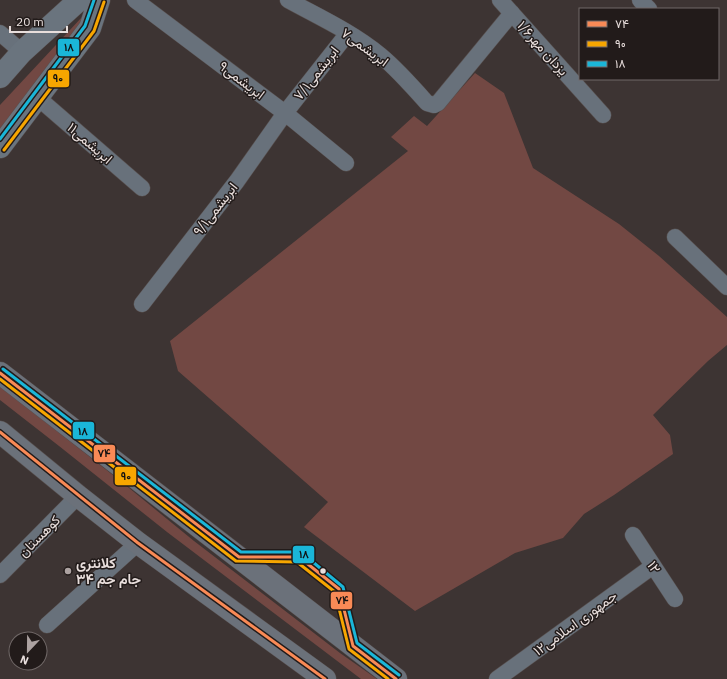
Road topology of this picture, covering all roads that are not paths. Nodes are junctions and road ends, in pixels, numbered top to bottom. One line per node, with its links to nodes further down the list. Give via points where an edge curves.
1 (79, 0): 11 (main road)
2 (99, 0): 13 (main road, via 90,28)
3 (135, 0): 14 (street, ابریشمی۹)
4 (288, 0): 9 (street, ابریشمی۷)
5 (500, 0): 8 (street, ۱/۶یزدان مهر)
6 (640, 0): 7 (street)
7 (648, 8)
8 (512, 13): 9 (street, ابریشمی۷, via 434,105 427,102 379,54); 15 (street, ۱/۶یزدان مهر)
9 (348, 32): 14 (street, ابریشمی۷/۱)
10 (0, 33): 11 (street)
11 (22, 52): 12 (main road)
12 (0, 76)
13 (37, 97): 16 (main road); 18 (street, ابریشمی۱۱)
14 (285, 113): 17 (street, ابریشمی۹); 21 (street, ۹/۱ابریشمی, via 237,181)
15 (602, 114)
16 (0, 147)
17 (346, 163)
18 (142, 188)
19 (675, 237): 20 (street)
20 (727, 287)
21 (142, 304)
22 (0, 373): 27 (main road)
23 (0, 432): 24 (main road)
24 (78, 496): 26 (main road); 29 (street, کوهستان)
25 (633, 535): 28 (street, ۱۲)
26 (138, 543): 31 (street); 33 (main road)
27 (239, 558): 32 (main road); 32 (lane, via 299,557 338,589)
28 (653, 566): 30 (street, ۱۲); 35 (street, جمهوری اسلامی۱۲)
29 (0, 575)
30 (675, 599)
31 (47, 625)
32 (353, 646): 34 (main road)
33 (325, 679)
34 (396, 679)
35 (497, 679)

